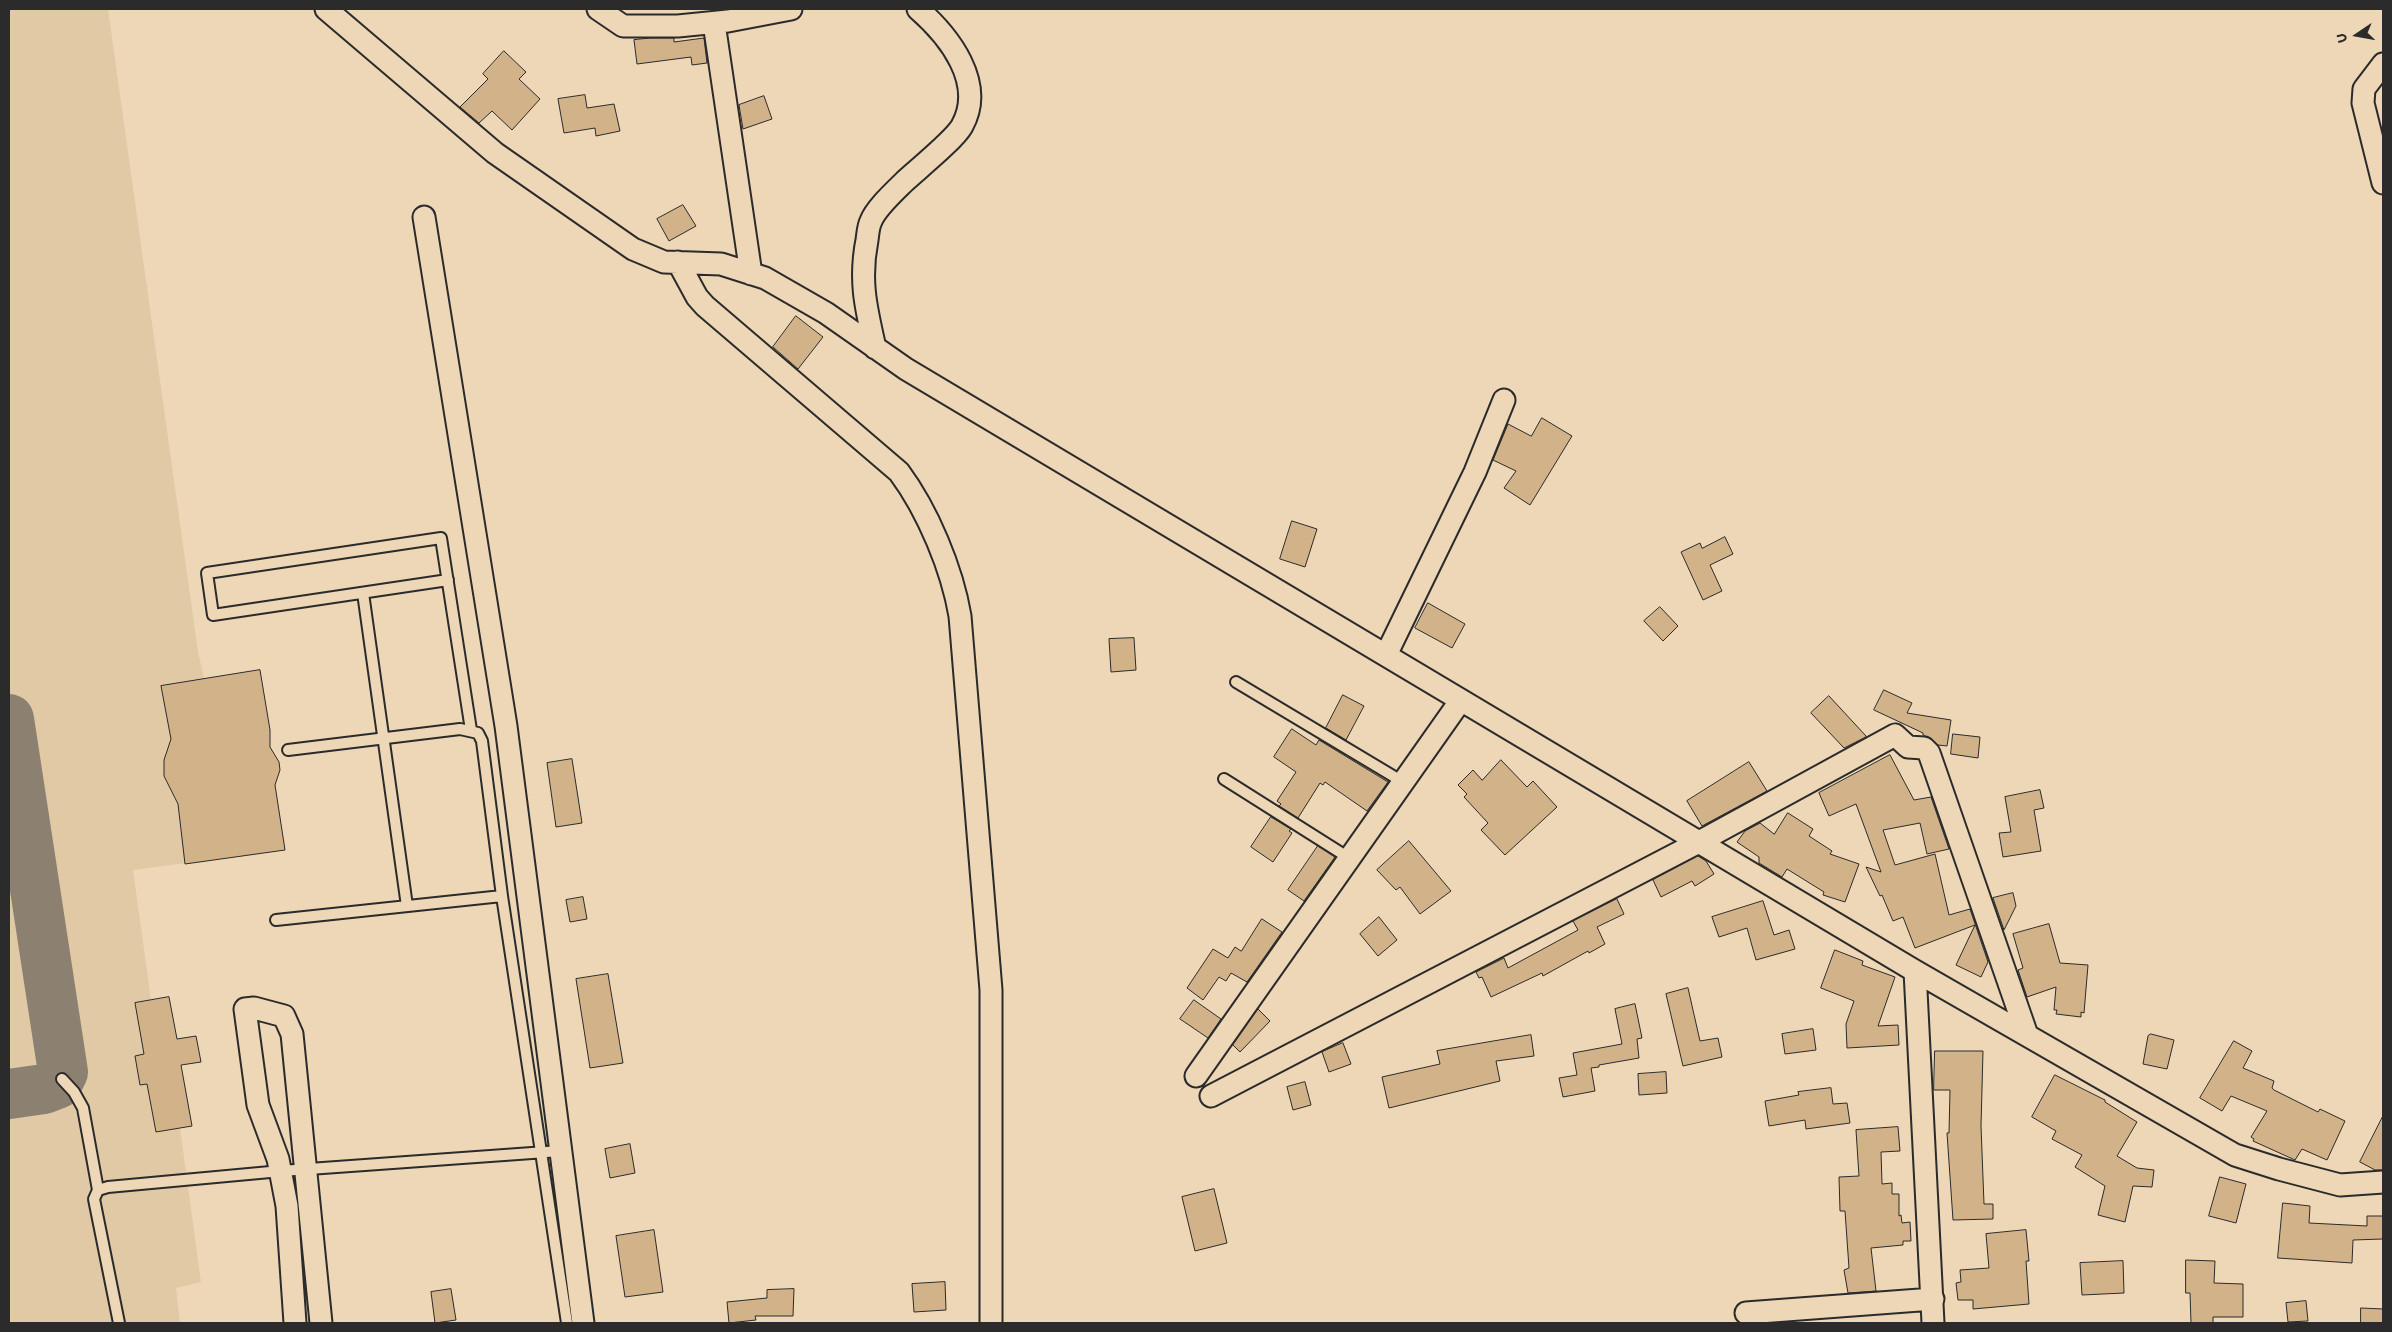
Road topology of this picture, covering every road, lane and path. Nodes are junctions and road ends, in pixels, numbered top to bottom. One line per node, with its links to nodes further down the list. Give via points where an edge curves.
1 (326, 9): 9 (street, via 495,153 633,249 664,262)
2 (598, 9): 5 (street, via 623,26)
3 (791, 9): 5 (street)
4 (918, 9): 11 (street, via 934,23 962,63 968,77 970,104 962,127 893,193 871,221 863,258 863,294)
5 (714, 23): 10 (street)
6 (2383, 64): 7 (street, via 2364,89 2363,103)
7 (2383, 183)
8 (424, 217): 33 (street, via 506,726)
9 (678, 262): 10 (street, via 721,264); 45 (street, via 705,306 899,472 913,492 951,576 960,616 991,990)
10 (752, 274): 11 (street, via 765,278 826,313)
11 (875, 348): 15 (street)
12 (1504, 400): 15 (street, via 1475,472)
13 (448, 580): 14 (lane); 14 (lane, via 441,538 207,573 213,615); 18 (lane)
14 (363, 592): 19 (lane)
15 (1386, 655): 17 (street)
16 (1236, 682): 22 (lane)
17 (1461, 700): 22 (street); 23 (street)
18 (471, 730): 19 (lane); 25 (lane, via 478,733 482,741)
19 (384, 738): 20 (lane); 26 (lane)
20 (288, 750)
21 (1224, 779): 24 (lane)
22 (1402, 782): 24 (street)
23 (1699, 842): 28 (street); 29 (street, via 1892,736 1898,737 1908,747 1926,749); 32 (street)
24 (1349, 858): 30 (street)
25 (502, 896): 26 (lane); 33 (lane)
26 (407, 906): 27 (lane)
27 (276, 920)
28 (1915, 971): 29 (street); 38 (street)
29 (2027, 1035): 36 (street, via 2235,1155 2340,1185)
30 (1196, 1076)
31 (62, 1079): 37 (lane, via 82,1108)
32 (1211, 1096)
33 (550, 1152): 34 (lane); 43 (lane); 44 (street)
34 (306, 1169): 35 (lane); 35 (street, via 292,1034 288,1023 284,1016 272,1012 245,1009 258,1105); 42 (street)
35 (281, 1171): 37 (lane); 41 (street, via 288,1206)
36 (2383, 1182)
37 (98, 1190): 40 (lane, via 94,1199)
38 (1933, 1299): 39 (street); 46 (street)
39 (1746, 1314)
40 (119, 1323)
41 (295, 1323)
42 (322, 1323)
43 (568, 1323)
44 (583, 1323)
45 (990, 1323)
46 (1933, 1323)

